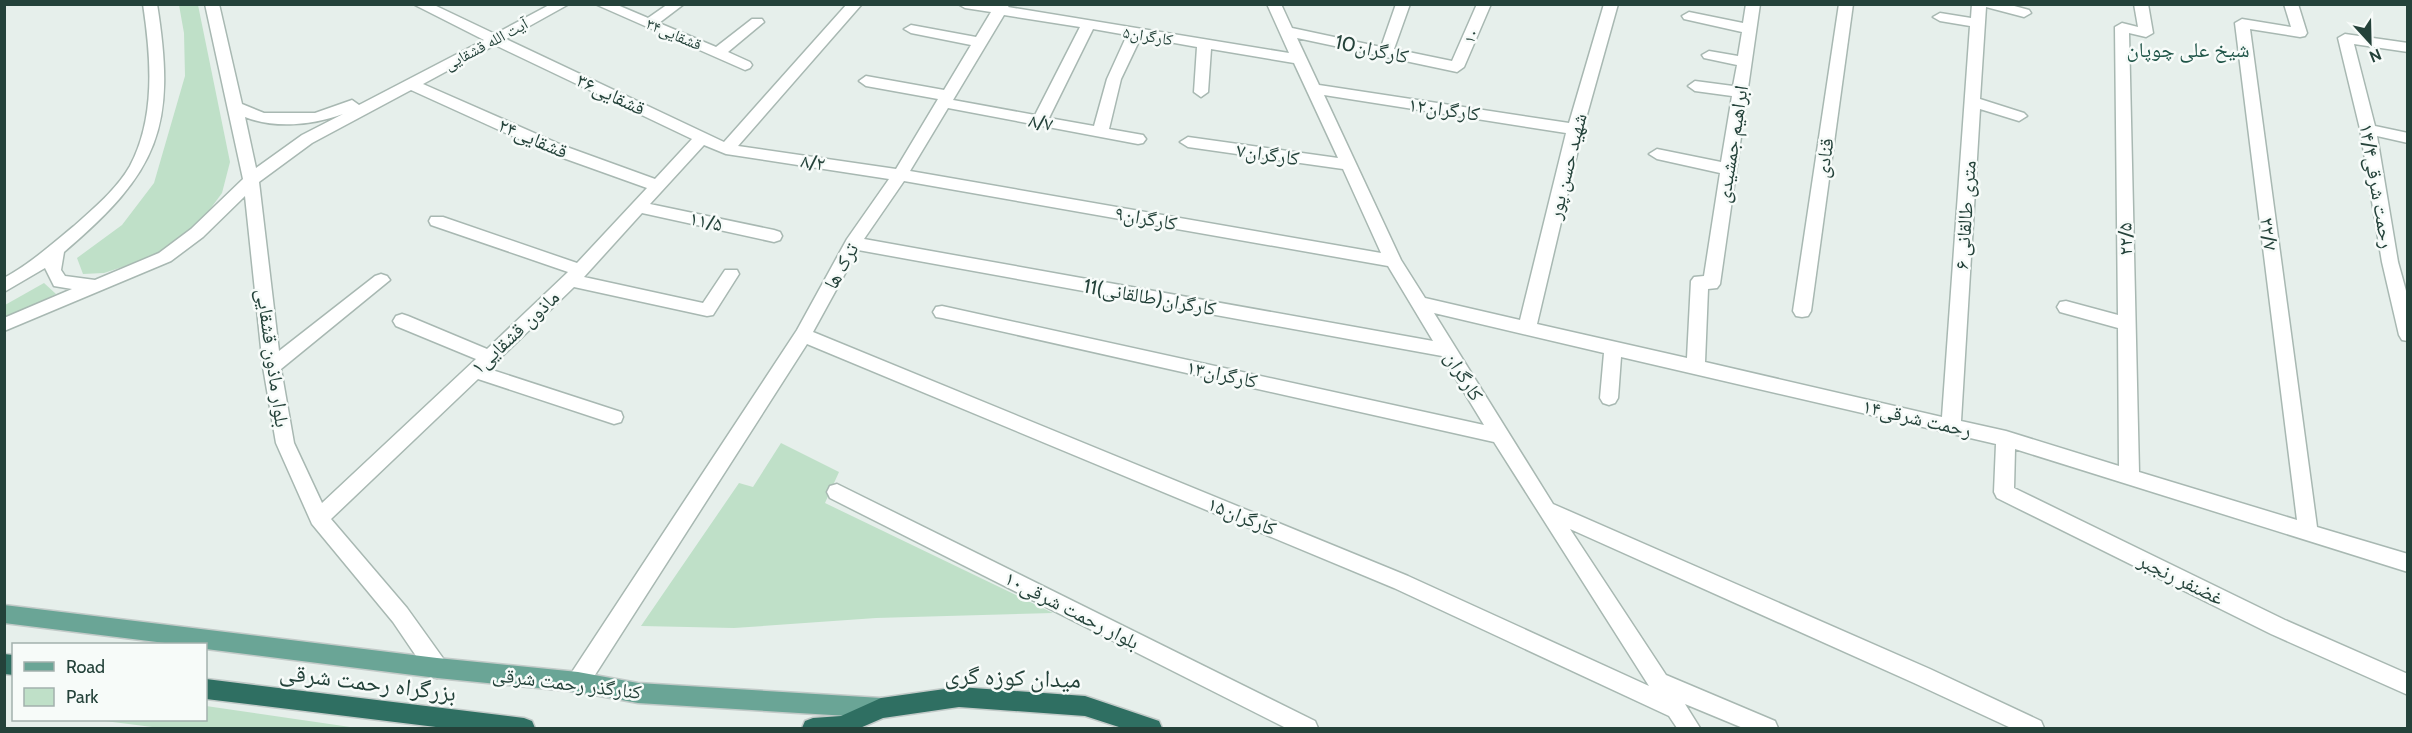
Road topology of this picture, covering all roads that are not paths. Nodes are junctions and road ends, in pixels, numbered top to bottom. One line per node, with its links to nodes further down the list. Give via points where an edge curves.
1 (150, 4): 71 (street, via 155,33 155,87 148,140 137,167 112,201)
2 (212, 4): 50 (street, بلوار ماذون قشقایی)
3 (420, 4): 31 (street, قشقایی۳۶)
4 (562, 4): 31 (street, آیت الله قشقایی)
5 (602, 4): 24 (street, قشقایی۳۴)
6 (855, 4): 60 (street)
7 (965, 4): 19 (street, کارگران۵)
8 (1274, 4): 29 (street, کارگران)
9 (1403, 4): 35 (street)
10 (1484, 4): 41 (street, ۱۰)
11 (1611, 4): 53 (street, شهید حسن پور)
12 (1753, 4): 27 (street, ابراهیم جمشیدی)
13 (1846, 4): 80 (street, قنادی)
14 (1979, 4): 25 (street, ۶ متری طالقانی)
15 (1989, 4): 20 (street)
16 (2141, 4): 83 (street, ۲۲/۵, via 2146,33 2122,27)
17 (2291, 4): 103 (street, ۲۲/۷, via 2300,33 2242,24)
18 (677, 5): 24 (street)
19 (1000, 8): 26 (street, کارگران۵); 32 (street, ترک ها)
20 (2024, 13)
21 (1689, 16): 27 (street)
22 (1940, 17): 25 (street)
23 (757, 22): 36 (street)
24 (650, 23): 36 (street, قشقایی۳۴)
25 (1977, 23): 49 (street, ۶ متری طالقانی)
26 (1088, 26): 30 (street, کارگران۵); 52 (street)
27 (1749, 29): 39 (street, ابراهیم جمشیدی)
28 (911, 30): 32 (street)
29 (1286, 31): 35 (street, 10کارگران); 38 (street, کارگران)
30 (1135, 34): 33 (street, کارگران۵); 55 (street, via 1114,79)
31 (495, 40): 43 (street, آیت الله قشقایی); 56 (street, قشقایی۳۶)
32 (980, 42): 48 (street, ترک ها)
33 (1204, 45): 38 (street, کارگران۵); 46 (street)
34 (2408, 48): 54 (street, ۱۴/۴رحمت شرقی, via 2345,38)
35 (1386, 52): 41 (street, 10کارگران)
36 (718, 53): 40 (street, قشقایی۳۴)
37 (1709, 56): 39 (street)
38 (1299, 59): 45 (street, کارگران)
39 (1744, 62): 47 (street, ابراهیم جمشیدی)
40 (745, 65)
41 (1457, 67)
42 (866, 81): 48 (street, ۸/۷)
43 (411, 84): 50 (street, via 316,118 262,118); 65 (street, via 307,139); 66 (street, قشقایی۲۴, via 558,150)
44 (1695, 86): 47 (street)
45 (1313, 90): 53 (street, ۱۲کارگران); 62 (street, کارگران)
46 (1201, 92)
47 (1740, 92): 63 (street, ابراهیم جمشیدی)
48 (947, 100): 52 (street, ۸/۷); 64 (street, ترک ها)
49 (1972, 102): 51 (street); 96 (street, ۶ متری طالقانی)
50 (235, 107): 65 (street, بلوار ماذون قشقایی)
51 (2019, 116)
52 (1039, 122): 55 (street, ۸/۷)
53 (1575, 129): 85 (street, شهید حسن پور)
54 (2368, 129): 57 (street); 87 (street, ۱۴/۴رحمت شرقی, via 2390,262)
55 (1100, 133): 58 (street, ۸/۷)
56 (702, 138): 60 (street, قشقایی۳۶); 66 (street, ماذون قشقایی۱)
57 (2408, 138)
58 (1138, 139)
59 (1188, 142): 62 (street, کارگران۷)
60 (726, 149): 64 (street, ۸/۲)
61 (1657, 154): 63 (street)
62 (1348, 165): 72 (street, کارگران)
63 (1728, 169): 92 (street, ابراهیم جمشیدی, via 1705,282)
64 (900, 175): 70 (street, ترک ها); 72 (street, کارگران۹)
65 (251, 180): 76 (street, via 197,233 165,256); 91 (street, بلوار ماذون قشقایی)
66 (658, 186): 67 (street, ماذون قشقایی۱)
67 (638, 207): 69 (street, ۱۱/۵); 74 (street, ماذون قشقایی۱)
68 (437, 221): 74 (street)
69 (774, 236)
70 (853, 243): 86 (street, ترک ها); 89 (street, 11کارگران(طالقانی))
71 (56, 250): 76 (street, via 53,270 60,282); 77 (street)
72 (1393, 261): 78 (street, کارگران)
73 (731, 274): 74 (street, via 707,310)
74 (575, 275): 90 (street, ماذون قشقایی۱)
75 (381, 280): 91 (street)
76 (98, 284): 84 (street)
77 (4, 286)
78 (1419, 303): 85 (street, ۱۴رحمت شرقی); 89 (street, کارگران)
79 (2066, 307): 83 (street)
80 (1802, 311)
81 (942, 312): 97 (street, کارگران۱۳)
82 (402, 321): 90 (street)
83 (2127, 324): 99 (street, ۲۲/۵)
84 (4, 325)
85 (1527, 328): 88 (street, ۱۴رحمت شرقی)
86 (803, 335): 107 (street, ترک ها); 112 (street, ۱۵کارگران, via 1401,582)
87 (2408, 335)
88 (1613, 347): 92 (street, ۱۴رحمت شرقی); 94 (street)
89 (1447, 350): 97 (street, کارگران)
90 (488, 357): 93 (street, ماذون قشقایی۱)
91 (272, 367): 102 (street, بلوار ماذون قشقایی, via 285,443)
92 (1696, 367): 96 (street, ۱۴رحمت شرقی)
93 (474, 371): 95 (street); 102 (street, ماذون قشقایی۱)
94 (1609, 398)
95 (615, 417)
96 (1951, 425): 98 (street, ۱۴رحمت شرقی)
97 (1502, 436): 101 (street, کارگران)
98 (2006, 439): 99 (street, ۱۴رحمت شرقی); 109 (street, غضنفر رنجبر, via 2004,492 2278,627)
99 (2129, 475): 103 (street, ۱۴رحمت شرقی)
100 (837, 492): 117 (street, ۱۰بلوار رحمت شرقی)
101 (1546, 510): 108 (street, کارگران); 120 (street)
102 (319, 518): 106 (street, بلوار ماذون قشقایی, via 400,615)
103 (2308, 532): 104 (street, ۱۴رحمت شرقی)
104 (2408, 563)
105 (4, 614): 106 (main road, کنارگذر رحمت شرقی)
106 (437, 668): 107 (main road, کنارگذر رحمت شرقی)
107 (578, 682): 111 (main road, کنارگذر رحمت شرقی, via 639,693)
108 (1659, 682): 112 (street, کارگران); 119 (street)
109 (2408, 685)
110 (207, 689): 114 (highway, بزرگراه رحمت شرقی)
111 (881, 708): 113 (highway, میدان کوزه گری); 116 (highway, میدان کوزه گری, via 959,697 1050,702 1103,711)
112 (1677, 709): 118 (street, کارگران)
113 (841, 727): 115 (highway)
114 (524, 729)
115 (813, 729)
116 (1151, 729)
117 (1307, 729)
118 (1689, 729)
119 (1767, 729)
120 (2033, 729)

